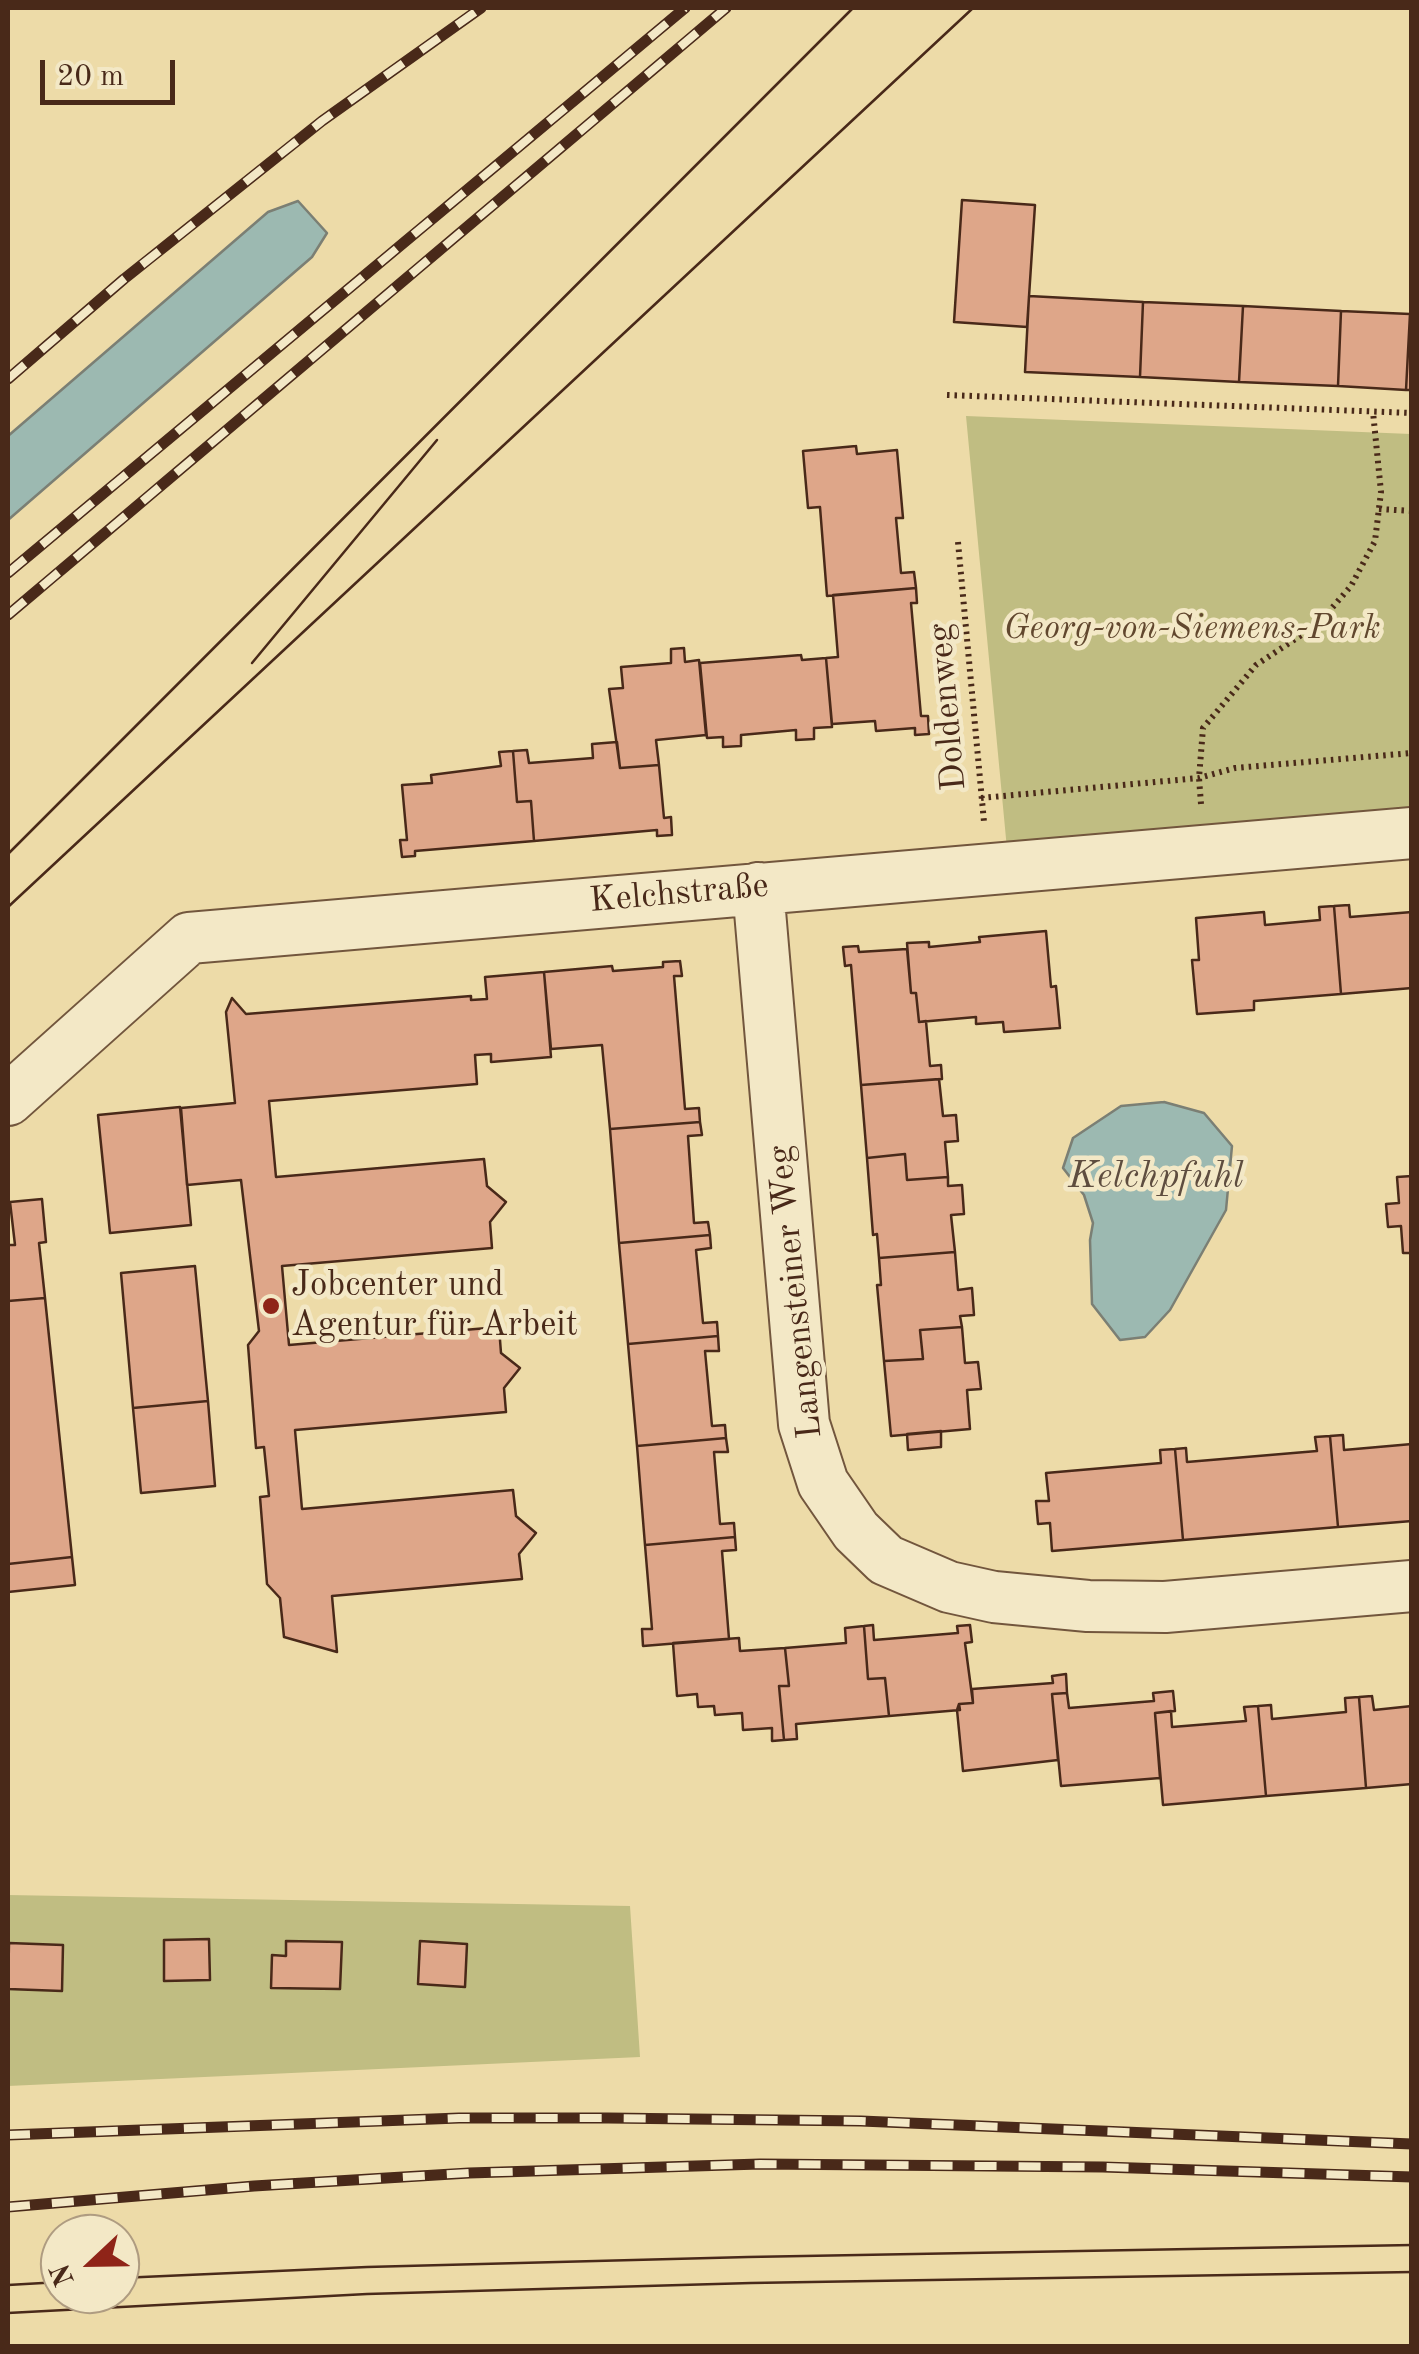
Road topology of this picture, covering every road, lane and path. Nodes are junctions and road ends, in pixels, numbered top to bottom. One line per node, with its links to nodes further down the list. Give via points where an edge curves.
1 (947, 395): 2 (path)
2 (1373, 412): 3 (path); 4 (path)
3 (1412, 413)
4 (1380, 509): 5 (path); 8 (path, via 1375,541 1351,586 1318,624 1256,665 1203,728)
5 (1412, 511)
6 (958, 542): 9 (path, Doldenweg)
7 (1412, 753): 8 (path, via 1234,768)
8 (1199, 778): 9 (path); 11 (path)
9 (981, 798): 12 (path, Doldenweg)
10 (1412, 833): 11 (street, Kelchstraße)
11 (1205, 850): 12 (street, Kelchstraße)
12 (989, 868): 13 (street, Kelchstraße)
13 (758, 888): 14 (street, Kelchstraße, via 189,938); 15 (street, Langensteiner Weg, via 804,1424 824,1482 856,1531 886,1560 949,1587 994,1597 1165,1607)
14 (8, 1100)
15 (1412, 1586)

